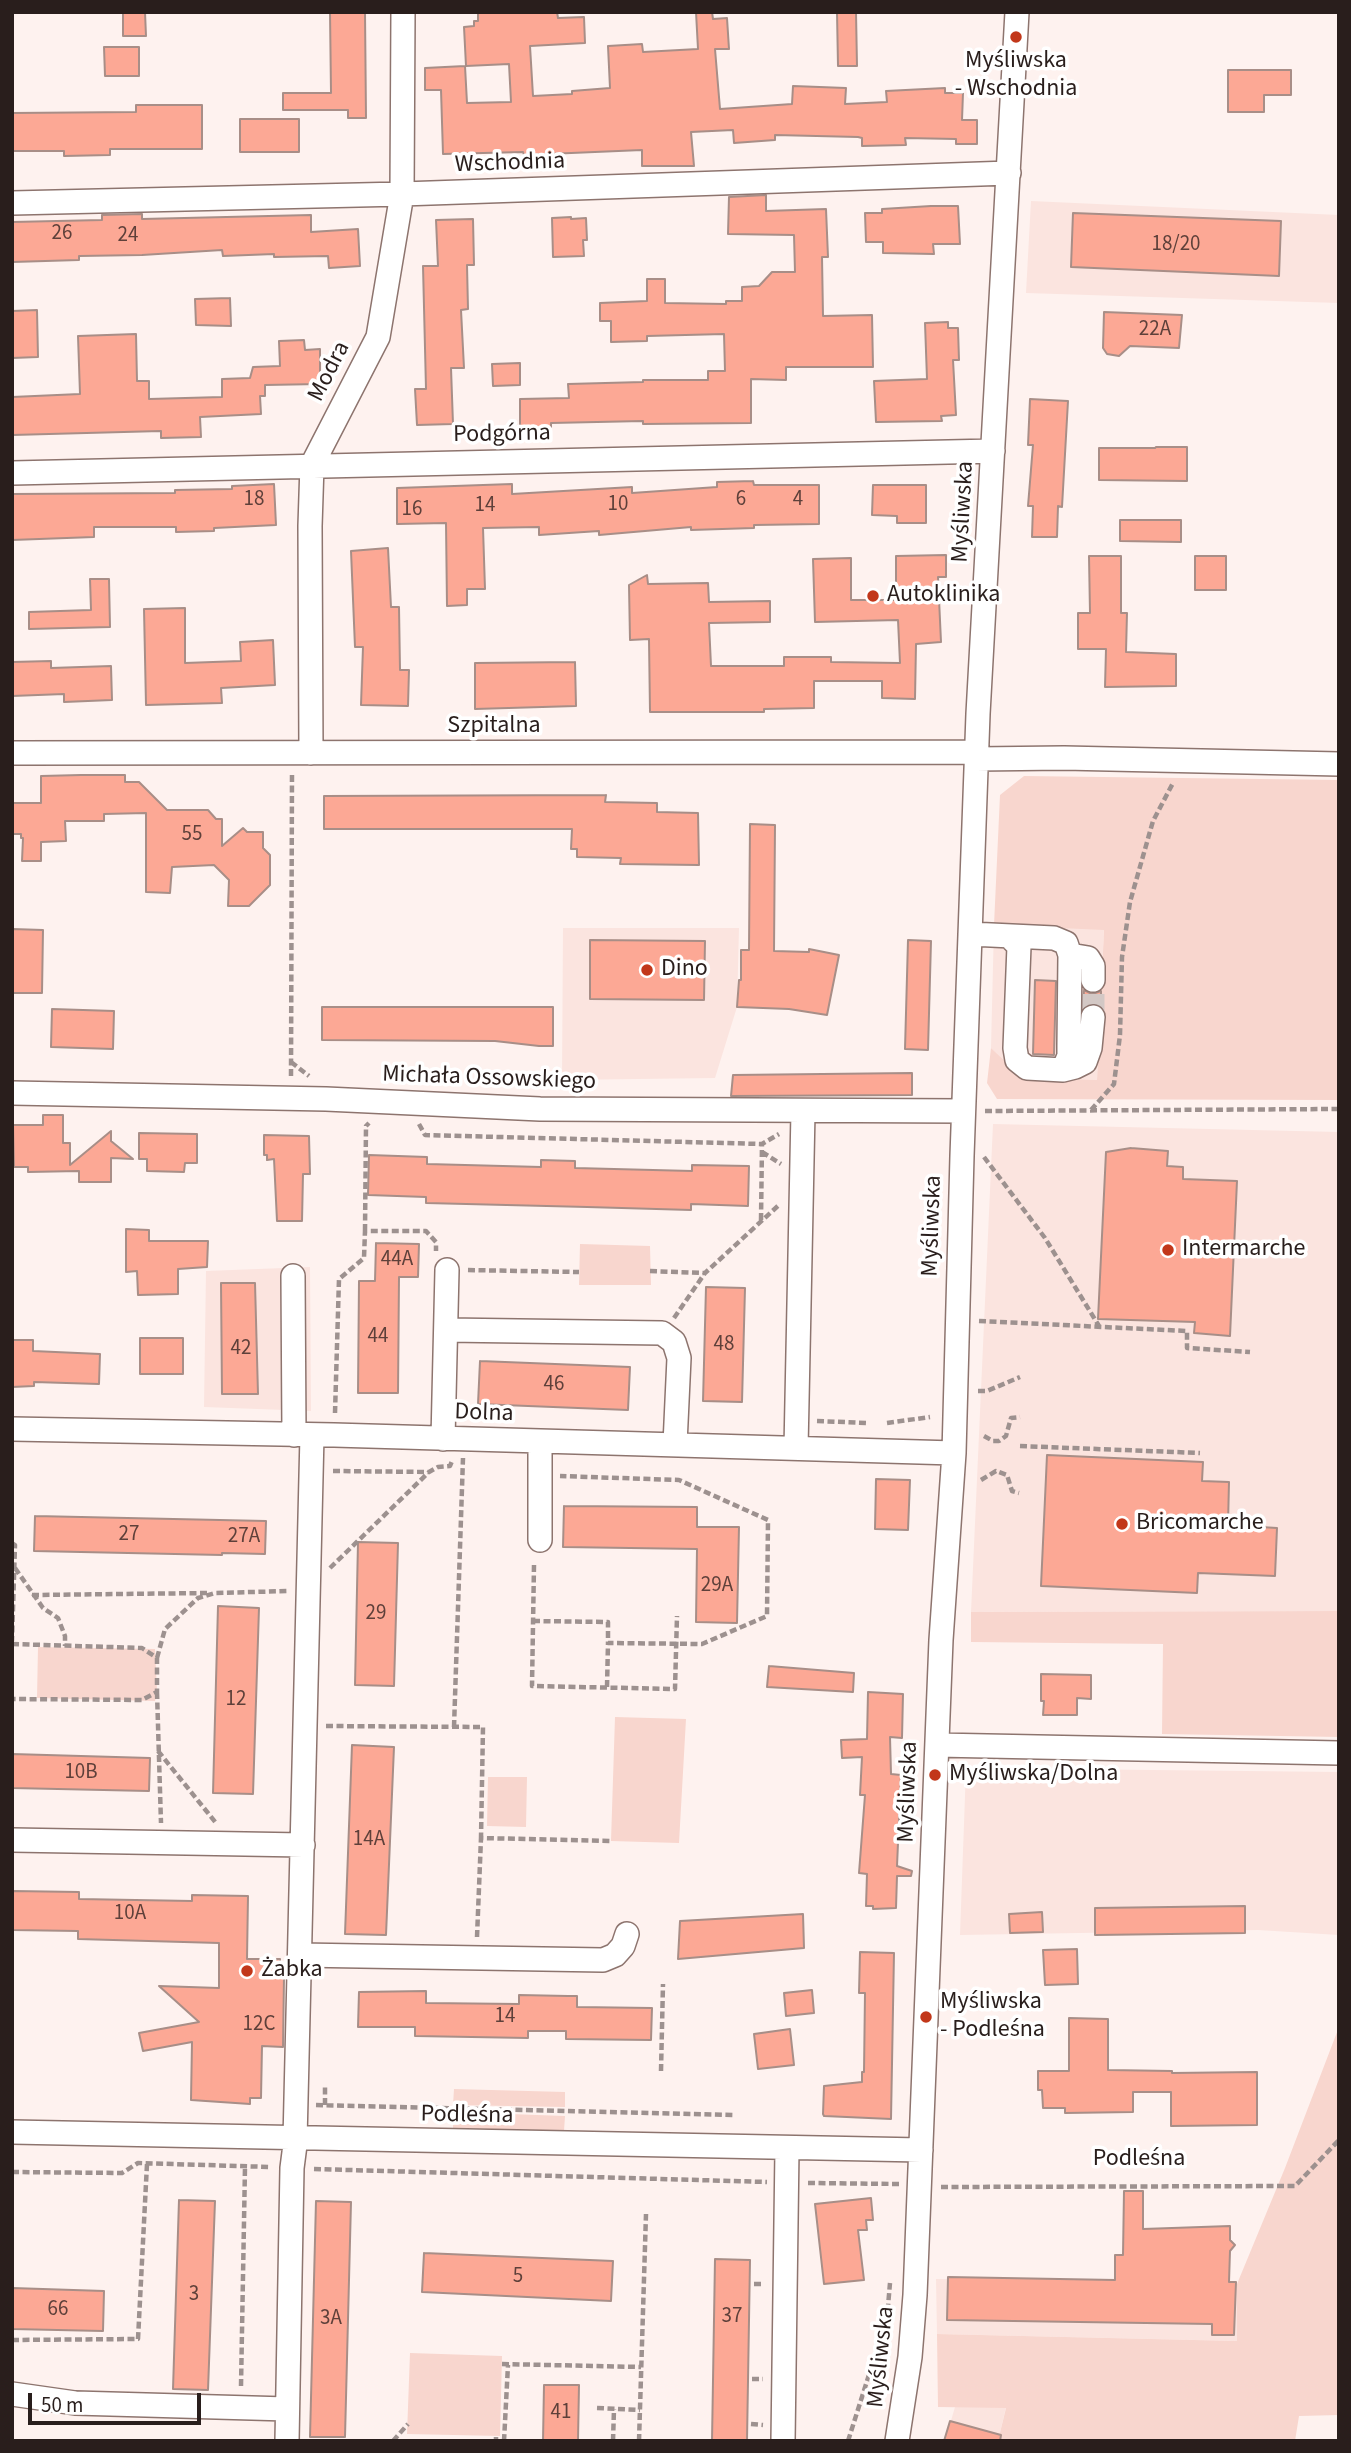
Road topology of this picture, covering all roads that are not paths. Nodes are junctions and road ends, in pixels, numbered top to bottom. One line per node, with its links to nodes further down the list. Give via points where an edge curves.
1 (403, 12): 4 (street, Modra)
2 (1017, 12): 3 (street, Myśliwska)
3 (1009, 173): 4 (street, Wschodnia); 6 (street, Myśliwska)
4 (402, 194): 5 (street, Wschodnia); 7 (street, Modra, via 378,337)
5 (12, 203)
6 (993, 451): 7 (street, Podgórna); 10 (street, Myśliwska)
7 (312, 465): 8 (street, Podgórna); 11 (street, Modra)
8 (12, 472)
9 (12, 753): 11 (street, Szpitalna)
10 (976, 755): 11 (street, Szpitalna); 12 (street, Szpitalna); 13 (street, Myśliwska)
11 (302, 760)
12 (1339, 764)
13 (970, 934): 14 (street); 20 (street, Myśliwska)
14 (1010, 937): 15 (street, via 1054,938 1066,943); 18 (street, via 1019,946 1017,1060 1027,1068)
15 (1070, 955): 16 (street, via 1088,958); 18 (street, via 1069,1056)
16 (1094, 980)
17 (1093, 1017): 18 (street, via 1085,1062)
18 (1063, 1070)
19 (12, 1093): 21 (street, Michała Ossowskiego, via 326,1099)
20 (963, 1111): 21 (street, Michała Ossowskiego); 31 (street, Myśliwska)
21 (795, 1120): 30 (street, via 801,1182)
22 (447, 1270): 24 (street)
23 (293, 1276): 26 (street)
24 (447, 1330): 28 (street, via 662,1333 674,1342 678,1358); 29 (street)
25 (12, 1429): 26 (street, Dolna)
26 (303, 1435): 29 (street, Dolna); 36 (street, via 316,1583)
27 (540, 1442): 28 (street, Dolna); 29 (street, Dolna); 32 (street)
28 (675, 1444): 30 (street, Dolna)
29 (462, 1448)
30 (796, 1448): 31 (street, Dolna)
31 (954, 1453): 33 (street, Myśliwska)
32 (540, 1540)
33 (937, 1745): 34 (street); 42 (street, Myśliwska)
34 (1339, 1752)
35 (12, 1840): 36 (street)
36 (303, 1845): 38 (street)
37 (627, 1934): 38 (street, via 615,1955 603,1960)
38 (300, 1955): 40 (street)
39 (12, 2132): 40 (street, Podleśna)
40 (295, 2139): 41 (street, Podleśna); 44 (street)
41 (787, 2149): 42 (street, Podleśna); 46 (street)
42 (921, 2151): 47 (street, Myśliwska, via 909,2192 910,2357)
43 (12, 2394): 44 (street, via 75,2403)
44 (287, 2409): 45 (street)
45 (287, 2441)
46 (783, 2441)
47 (897, 2441)

